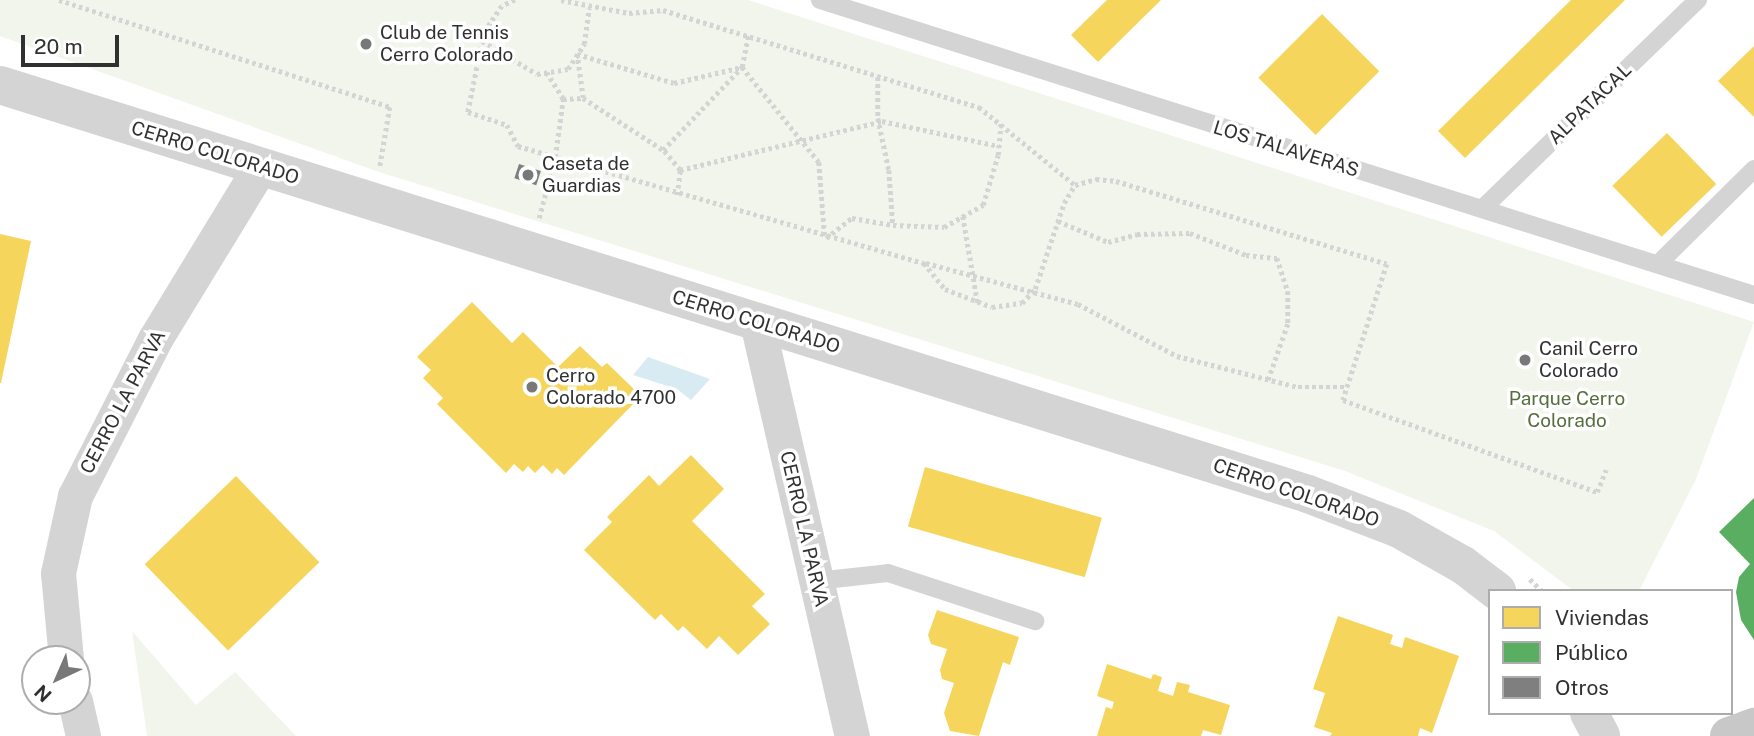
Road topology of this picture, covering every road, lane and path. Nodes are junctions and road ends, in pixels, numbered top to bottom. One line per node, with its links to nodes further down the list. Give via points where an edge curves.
1 (59, 0): 25 (path, via 390,107)
2 (515, 0): 8 (path, via 502,6)
3 (561, 0): 6 (path)
4 (820, 0): 28 (lane, LOS TALAVERAS, via 1147,107)
5 (1698, 0): 28 (lane, ALPATACAL)
6 (589, 8): 7 (path, via 629,13 663,10); 9 (path, via 584,44)
7 (748, 35): 10 (path); 12 (path)
8 (482, 41): 11 (path, via 537,74); 21 (path, via 468,113 507,125 519,146)
9 (577, 54): 10 (path, via 674,83); 11 (path, via 568,69); 14 (path)
10 (742, 67): 18 (path); 20 (path)
11 (547, 73): 15 (path)
12 (878, 77): 16 (path); 17 (path, via 979,107)
13 (0, 85): 22 (street, CERRO COLORADO)
14 (583, 97): 15 (path); 20 (path)
15 (563, 99): 21 (path)
16 (879, 122): 18 (path); 19 (path); 31 (path)
17 (1001, 123): 19 (path); 26 (path, via 1032,154)
18 (803, 141): 24 (path); 33 (path, via 819,162)
19 (999, 146): 29 (path, via 983,205)
20 (663, 150): 24 (path)
21 (555, 158): 27 (path); 32 (path)
22 (260, 167): 40 (street, CERRO COLORADO); 47 (street, CERRO LA PARVA, via 155,340 75,496 58,573)
23 (1754, 169): 35 (lane)
24 (680, 170): 27 (path)
25 (379, 172)
26 (1075, 185): 30 (path); 42 (path, via 1096,179 1116,181 1387,264)
27 (677, 195): 33 (path)
28 (1482, 209): 35 (lane, LOS TALAVERAS)
29 (964, 216): 31 (path, via 944,227); 36 (path)
30 (1058, 221): 37 (path); 41 (path, via 1108,242 1137,234 1190,233 1246,255 1277,258 1288,291 1288,324)
31 (893, 225): 33 (path, via 852,218)
32 (535, 232)
33 (825, 238): 34 (path)
34 (924, 263): 36 (path); 39 (path, via 945,289)
35 (1658, 264): 38 (lane, LOS TALAVERAS)
36 (973, 274): 37 (path); 39 (path)
37 (1035, 289): 39 (path, via 1022,303); 41 (path, via 1078,304 1177,356)
38 (1754, 295)
39 (978, 305)
40 (757, 322): 44 (street, CERRO LA PARVA); 45 (street, CERRO COLORADO, via 1333,503 1428,544)
41 (1268, 381): 42 (path, via 1298,387)
42 (1347, 387): 43 (path, via 1343,400 1597,492)
43 (1606, 470)
44 (816, 581): 46 (lane, via 888,573); 52 (street, CERRO LA PARVA)
45 (1494, 589)
46 (1035, 621)
47 (65, 645)
48 (78, 715): 51 (street)
49 (1590, 715): 53 (street)
50 (1754, 727): 54 (main road)
51 (83, 736)
52 (852, 736)
53 (1601, 736)
54 (1729, 736)

